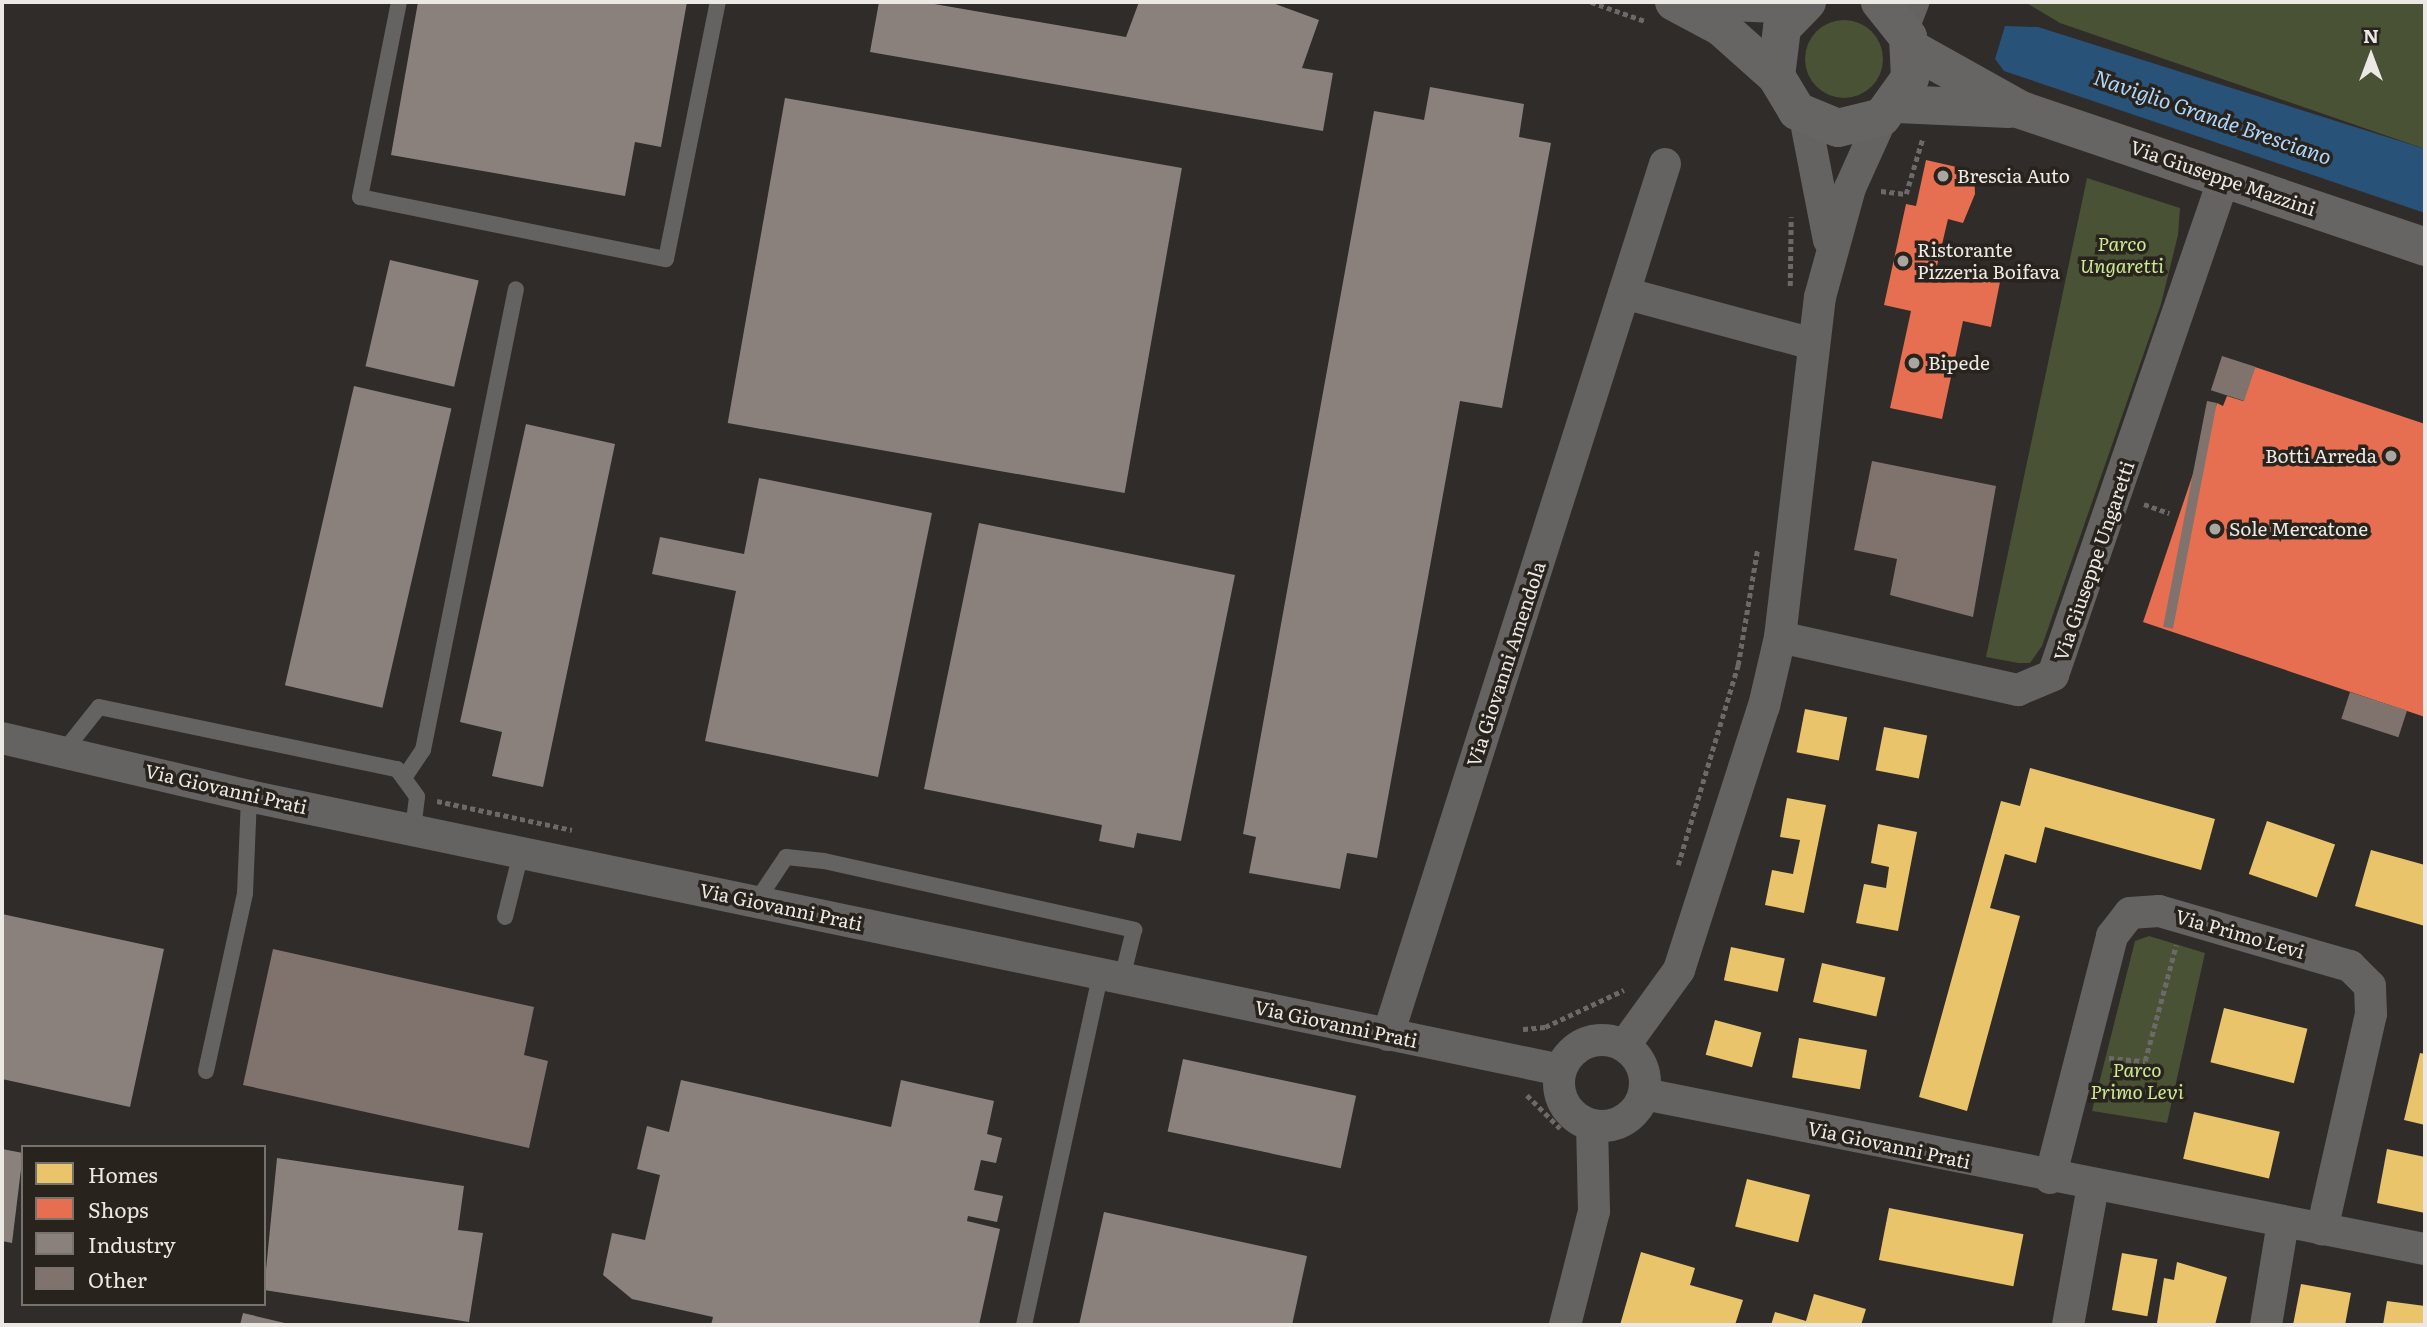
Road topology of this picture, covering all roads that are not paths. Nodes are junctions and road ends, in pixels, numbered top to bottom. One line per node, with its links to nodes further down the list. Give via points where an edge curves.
1 (399, 2): 2 (lane, via 360,197 666,259)
2 (718, 2)
3 (1731, 2): 4 (main road)
4 (1804, 4): 7 (main road, via 1778,37)
5 (1662, 12): 7 (main road, via 1721,27)
6 (1902, 20): 8 (main road, Via Giuseppe Mazzini, via 1910,78); 9 (main road, Via Giuseppe Mazzini)
7 (1776, 76): 10 (main road)
8 (1889, 110): 9 (main road, Via Giuseppe Mazzini); 10 (main road, Via Giuseppe Mazzini, via 1838,128); 14 (street)
9 (2021, 110): 12 (main road, Via Giuseppe Mazzini)
10 (1805, 117): 14 (street)
11 (1665, 164): 16 (street, Via Giovanni Amendola)
12 (2224, 178): 13 (main road, Via Giuseppe Mazzini); 18 (street, Via Giuseppe Ungaretti, via 2053,675 2018,690)
13 (2425, 247)
14 (1830, 248): 17 (street)
15 (516, 289): 21 (lane, via 423,750)
16 (1624, 293): 17 (street); 28 (street, Via Giovanni Amendola)
17 (1799, 340): 18 (street)
18 (1780, 637): 29 (street, via 1764,706 1686,954 1653,1014)
19 (2, 738): 20 (street, Via Giovanni Prati)
20 (64, 751): 21 (lane, via 99,707); 22 (street, Via Giovanni Prati)
21 (406, 775): 23 (lane, via 416,797)
22 (250, 796): 23 (street, Via Giovanni Prati); 31 (lane, via 245,893)
23 (414, 830): 24 (street, Via Giovanni Prati)
24 (521, 853): 25 (street, Via Giovanni Prati); 26 (lane)
25 (755, 902): 27 (street, Via Giovanni Prati); 27 (lane, via 786,857 824,861 1135,930)
26 (505, 917)
27 (1111, 975): 28 (street, Via Giovanni Prati); 39 (lane)
28 (1388, 1035): 30 (street, Via Giovanni Prati)
29 (1625, 1046): 30 (street, via 1587,1043); 32 (street, via 1642,1067)
30 (1561, 1070): 33 (street, via 1565,1104)
31 (206, 1071)
32 (1644, 1094): 33 (street, via 1625,1119); 34 (street, Via Giovanni Prati)
33 (1592, 1125): 40 (street, via 1594,1211)
34 (2050, 1178): 35 (street, Via Giovanni Prati); 37 (street, Via Primo Levi, via 2112,936 2130,913 2159,911 2350,966 2370,986 2371,1014)
35 (2093, 1186): 36 (street, Via Giovanni Prati); 41 (street)
36 (2283, 1222): 37 (street, Via Giovanni Prati); 42 (street)
37 (2322, 1229): 38 (street, Via Giovanni Prati)
38 (2425, 1248)
39 (1024, 1325)
40 (1564, 1325)
41 (2068, 1325)
42 (2266, 1325)

